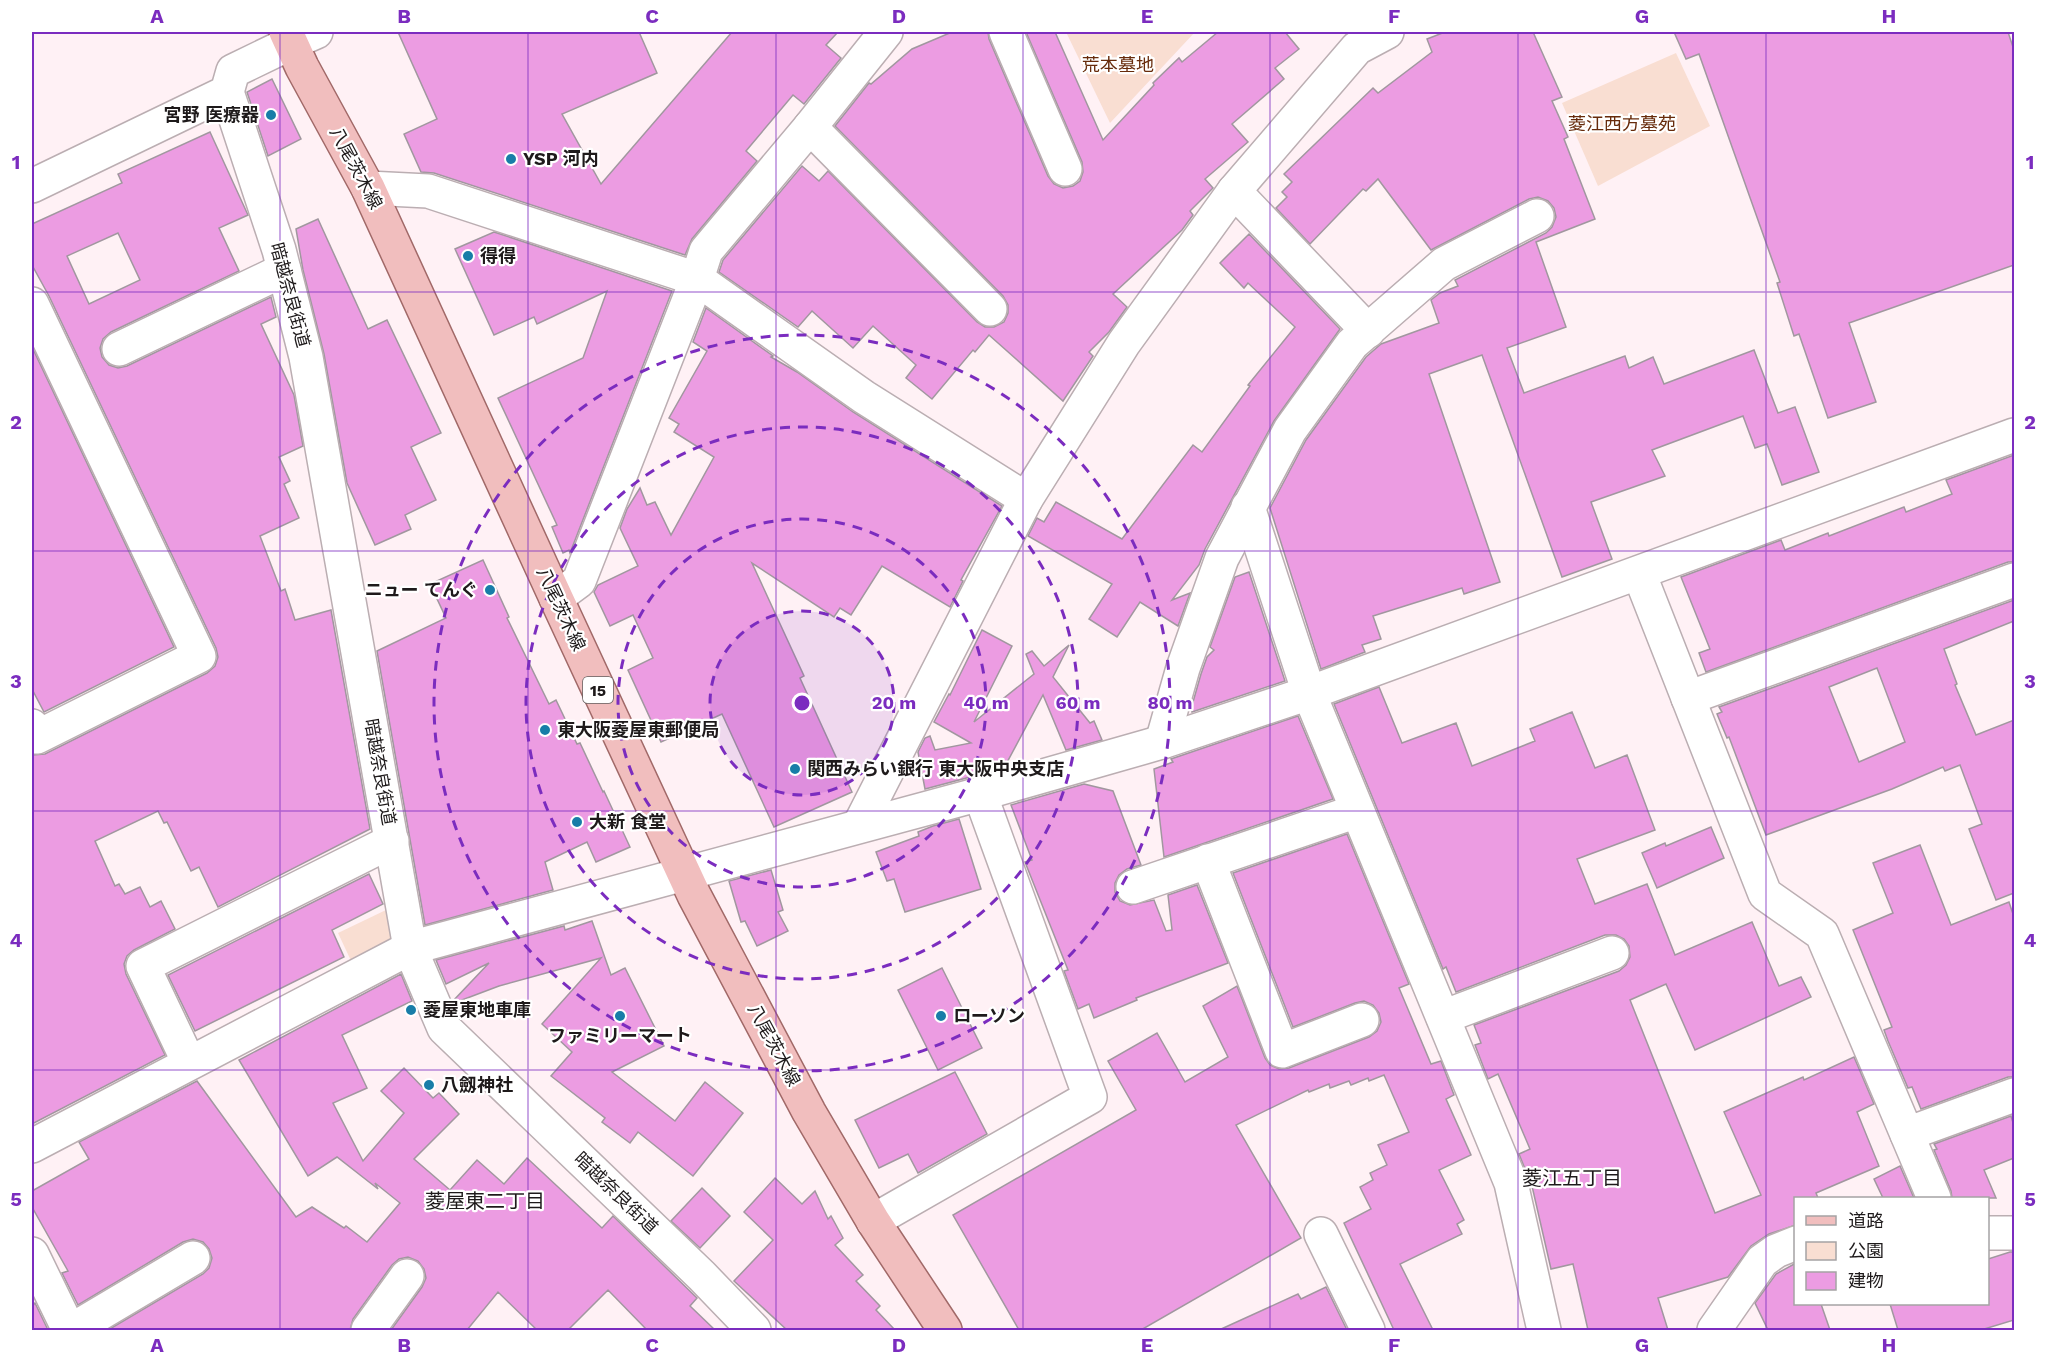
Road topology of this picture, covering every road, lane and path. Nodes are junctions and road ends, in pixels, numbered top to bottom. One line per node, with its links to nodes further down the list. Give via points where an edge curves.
1 (886, 32): 6 (street)
2 (1006, 32): 7 (street)
3 (1388, 32): 10 (street, via 1357,48)
4 (298, 35): 5 (street, via 233,71); 9 (main road, 八尾茨木線 / 15, via 302,67)
5 (227, 92): 8 (street); 12 (street, 暗越奈良街道)
6 (810, 127): 13 (street, via 706,251); 15 (street)
7 (1065, 169)
8 (32, 186)
9 (368, 188): 13 (street, via 428,191); 23 (main road, 八尾茨木線 / 15)
10 (1234, 191): 16 (street); 19 (street, via 1124,343)
11 (1537, 216): 16 (street, via 1444,264)
12 (284, 270): 17 (street); 31 (street, 暗越奈良街道, via 306,357)
13 (698, 279): 19 (street, via 864,397); 23 (street, via 579,581)
14 (32, 304): 26 (street, via 199,656 37,737)
15 (990, 309)
16 (1368, 331): 20 (street, via 1352,344 1290,430)
17 (119, 349)
18 (2014, 435): 21 (street)
19 (1026, 499): 30 (street)
20 (1248, 507): 24 (street); 27 (street, via 1222,558)
21 (1639, 573): 24 (street); 25 (street)
22 (2014, 580): 25 (street)
23 (556, 598): 33 (main road, 八尾茨木線 / 15)
24 (1309, 693): 27 (street); 29 (street)
25 (1689, 698): 41 (street, via 1765,894 1822,934)
26 (32, 726)
27 (1162, 742): 28 (street)
28 (980, 794): 30 (street); 44 (street, via 1090,1097)
29 (1358, 811): 32 (street); 37 (street)
30 (859, 826): 33 (street)
31 (392, 841): 35 (street, 暗越奈良街道); 39 (street, via 143,966)
32 (1208, 861): 34 (street); 38 (street, via 1282,1052)
33 (683, 873): 35 (street); 44 (main road, 八尾茨木線 / 15, via 809,1112)
34 (1133, 887)
35 (410, 948): 39 (street); 54 (street, 暗越奈良街道, via 444,1028)
36 (1612, 953): 37 (street)
37 (1443, 1017): 57 (street, via 1511,1183)
38 (1362, 1020)
39 (189, 1063): 42 (street)
40 (2014, 1095): 41 (street)
41 (1907, 1134): 43 (street)
42 (32, 1146)
43 (1934, 1197)
44 (873, 1221): 55 (main road, 八尾茨木線 / 15)
45 (1989, 1233): 46 (street)
46 (2014, 1233)
47 (1322, 1234): 56 (street)
48 (1794, 1245): 58 (street, via 1762,1261)
49 (32, 1254): 52 (street)
50 (193, 1258): 52 (street)
51 (407, 1276): 53 (street)
52 (71, 1330)
53 (368, 1330)
54 (754, 1330)
55 (945, 1330)
56 (1368, 1330)
57 (1544, 1330)
58 (1714, 1330)

